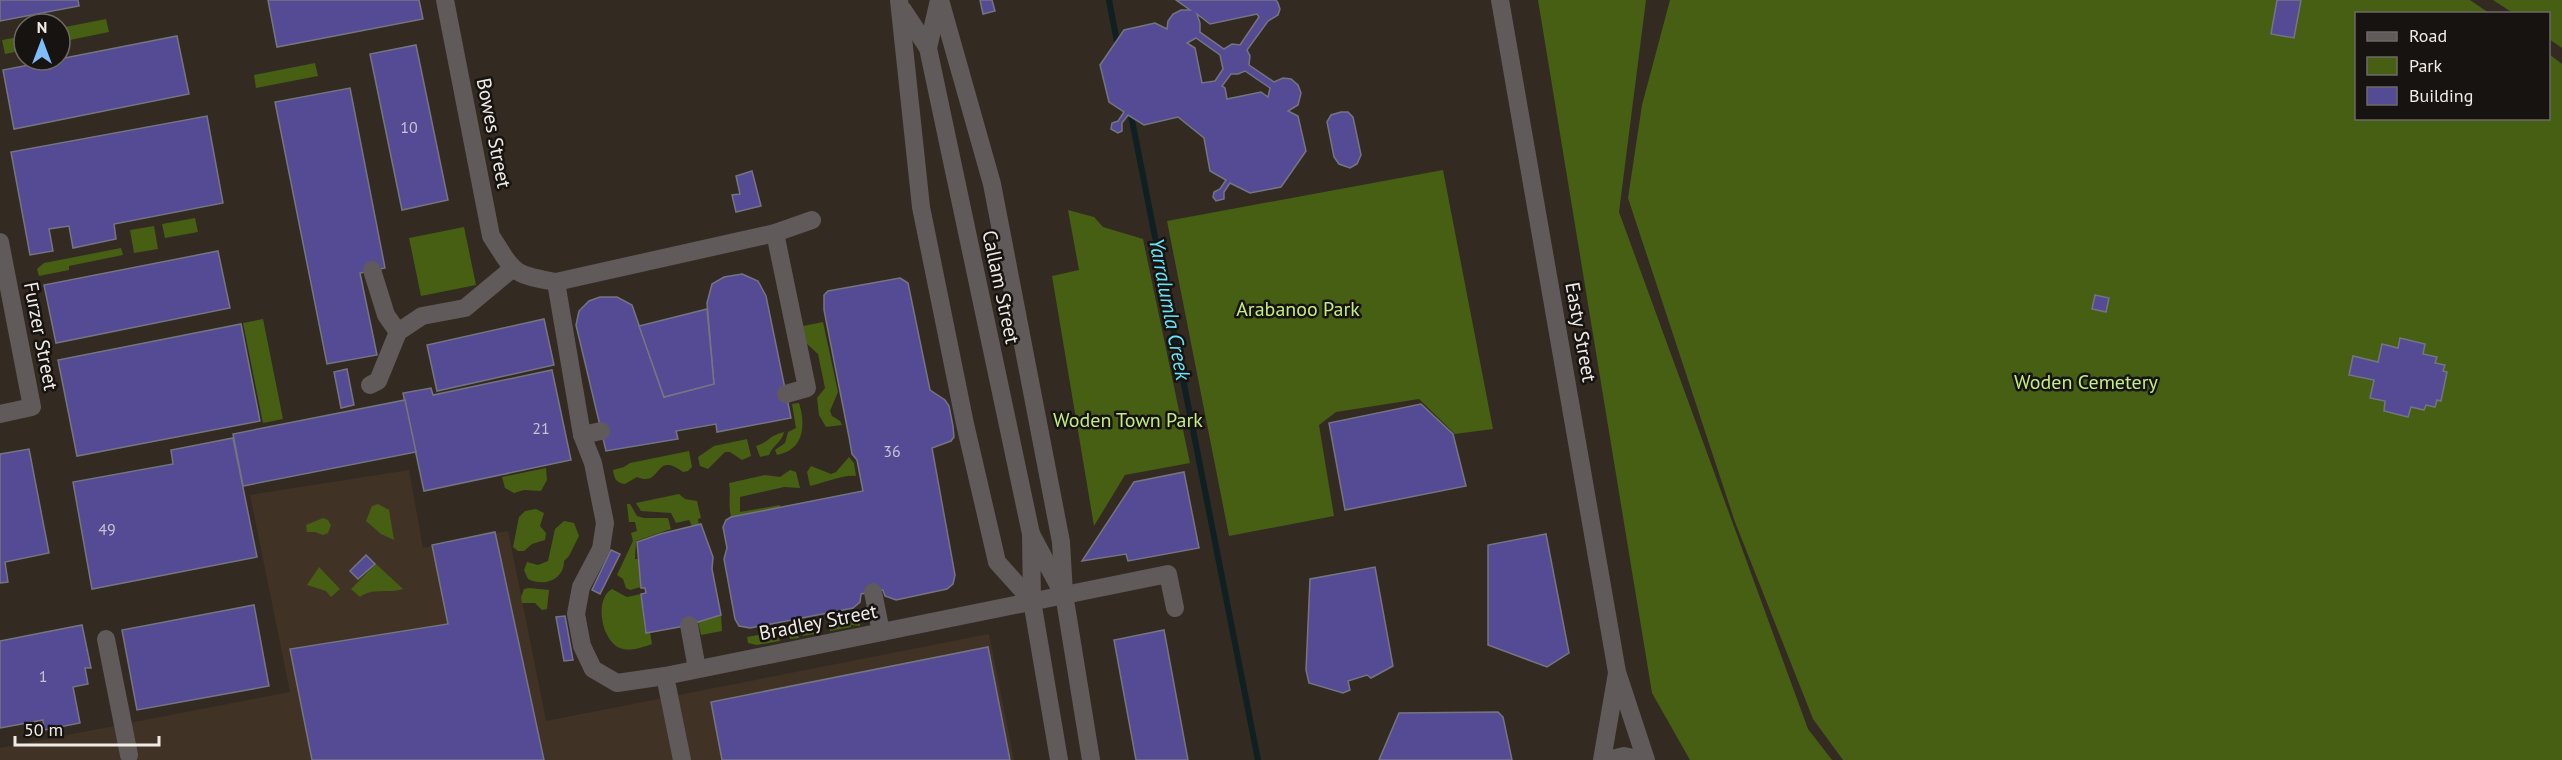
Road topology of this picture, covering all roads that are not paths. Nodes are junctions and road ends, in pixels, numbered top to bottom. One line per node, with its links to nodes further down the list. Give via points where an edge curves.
1 (445, 0): 9 (street, Bowes Street, via 491,236)
2 (939, 0): 5 (street); 20 (street, via 992,184 1061,542)
3 (1500, 0): 27 (street, Easty Street)
4 (899, 3): 5 (street); 21 (street, via 921,207 965,424 997,562)
5 (928, 48): 18 (street, Callam Street)
6 (812, 220): 7 (street)
7 (775, 233): 11 (street); 14 (street, via 807,388)
8 (0, 242): 15 (street, Furzer Street, via 32,407)
9 (512, 269): 11 (street, via 525,276); 12 (street, via 465,308 422,316)
10 (372, 270): 12 (street, via 386,315)
11 (556, 282): 17 (street)
12 (398, 332): 13 (street, via 378,381)
13 (370, 386)
14 (786, 394)
15 (0, 414)
16 (601, 431): 17 (street)
17 (582, 435): 28 (street, via 593,463 605,523 602,549 581,587 576,614 582,646 593,669 617,682)
18 (1031, 534): 20 (street); 21 (street)
19 (873, 592): 24 (street)
20 (1064, 594): 21 (street, Bradley Street); 22 (street, Bradley Street, via 1168,574); 32 (street)
21 (1032, 601): 24 (street, Bradley Street); 31 (street)
22 (1175, 608)
23 (689, 625): 26 (street)
24 (881, 632): 26 (street, Bradley Street)
25 (106, 639): 29 (street)
26 (697, 669): 28 (street, Bradley Street)
27 (1617, 672): 33 (street, Easty Street); 35 (street, Easty Street)
28 (665, 676): 30 (street)
29 (129, 755)
30 (682, 760)
31 (1059, 760)
32 (1091, 760)
33 (1602, 760)
34 (1608, 760): 35 (street, via 1624,756)
35 (1644, 760)

